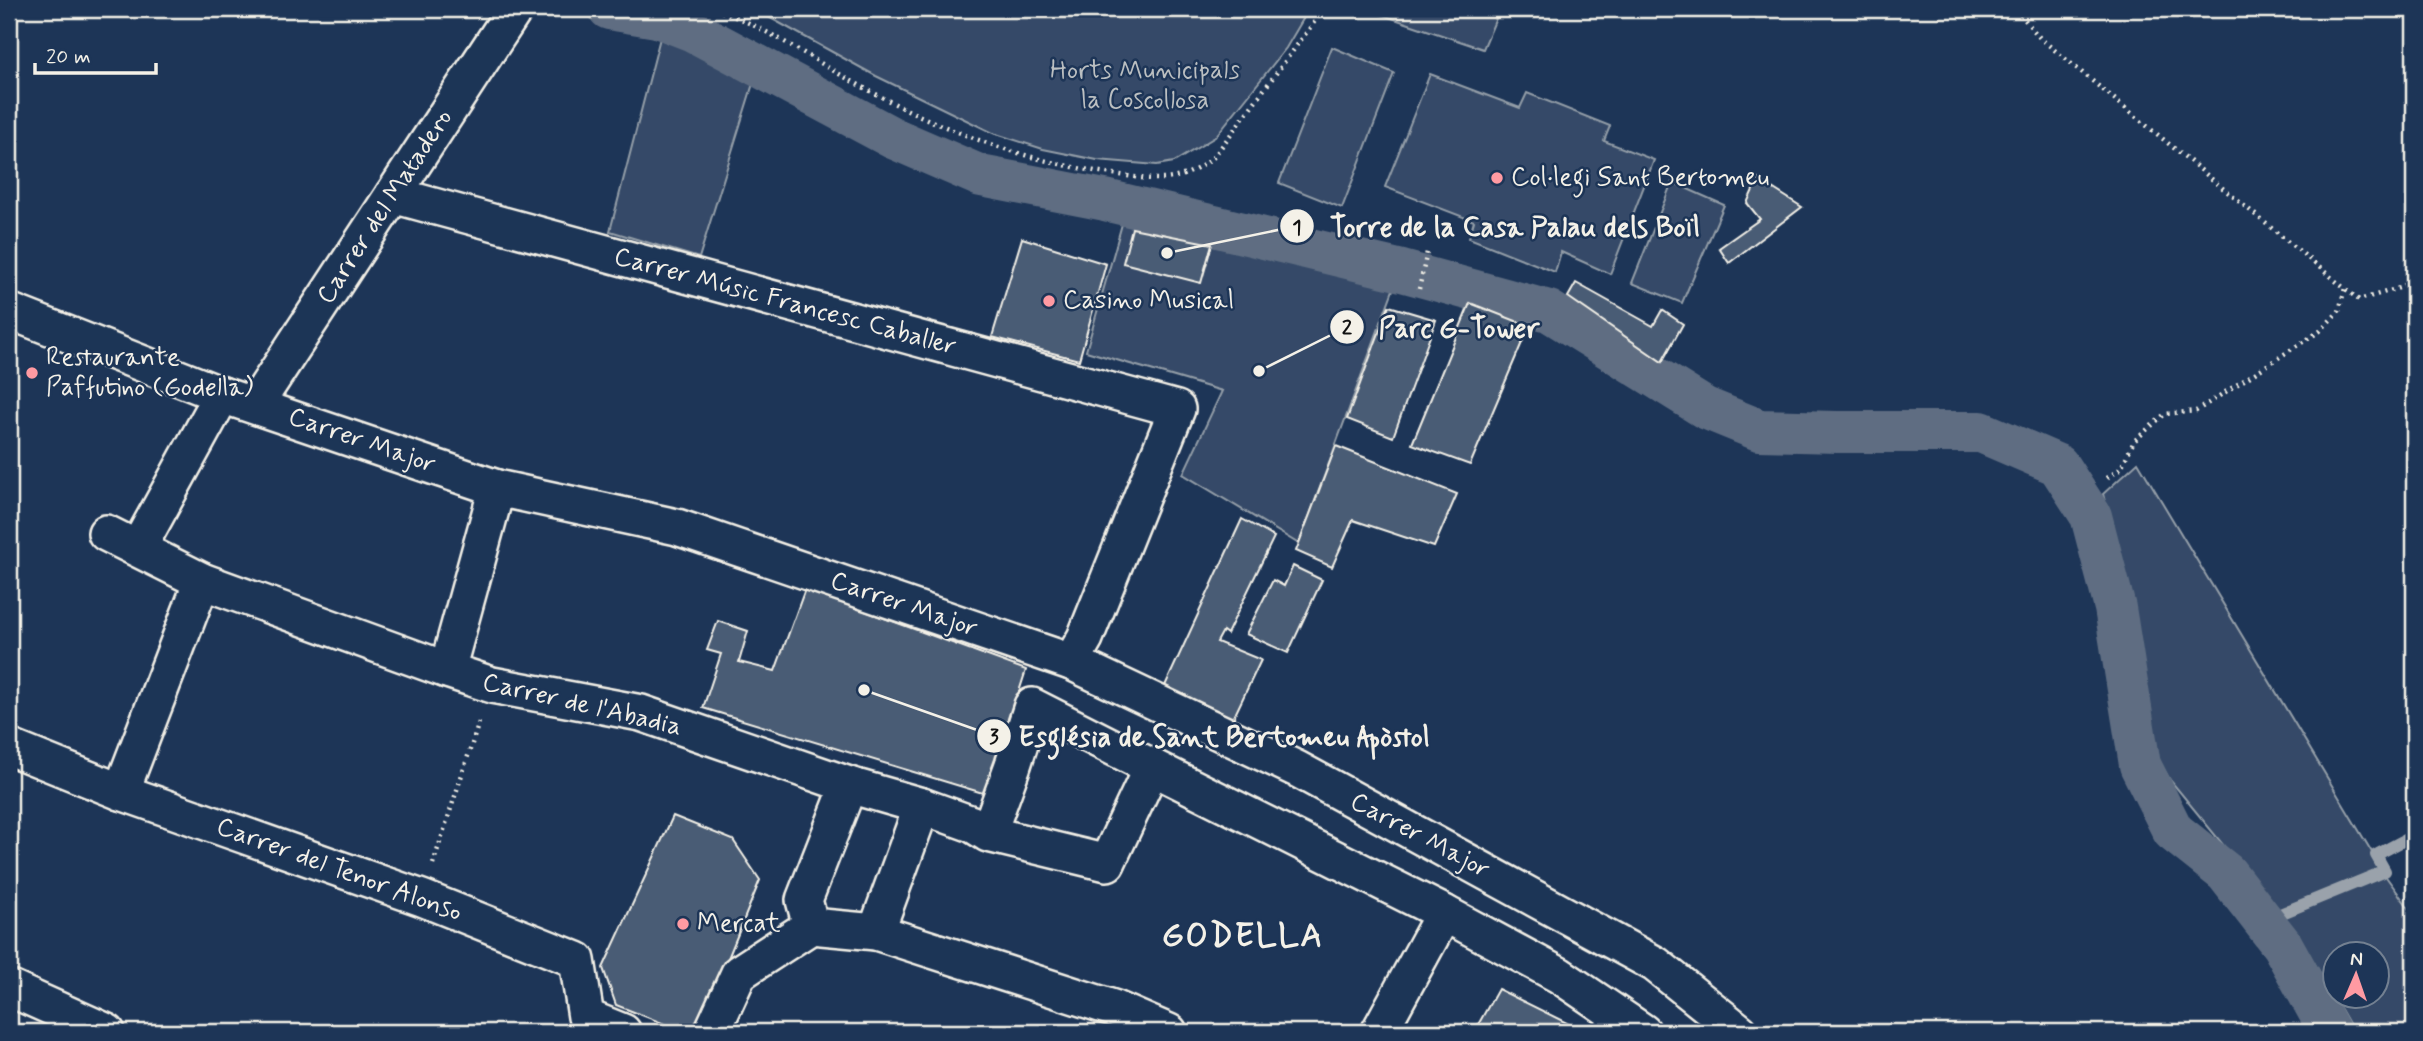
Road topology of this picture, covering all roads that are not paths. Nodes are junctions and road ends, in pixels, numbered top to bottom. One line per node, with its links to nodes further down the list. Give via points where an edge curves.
1 (515, 9): 2 (street, Carrer del Matadero)
2 (393, 195): 5 (street, Carrer del Matadero); 10 (street, Carrer Músic Francesc Caballer, via 1177,409 1085,638)
3 (9, 312): 4 (street, Carrer Major)
4 (222, 395): 5 (street, Carrer Major); 8 (street)
5 (255, 405): 6 (street, Carrer Major)
6 (498, 488): 10 (street, Carrer Major, via 677,527); 11 (street)
7 (106, 533): 8 (street, Carrer de l'Abadia)
8 (138, 548): 9 (street, Carrer de l'Abadia)
9 (202, 581): 11 (street, Carrer de l'Abadia); 15 (street)
10 (1071, 662): 29 (street, Carrer Major, via 1297,769 1655,964)
11 (447, 670): 14 (street, Carrer de l'Abadia, via 492,685 641,713)
12 (9, 747): 15 (street, Carrer del Tenor Alonso)
13 (1152, 767): 17 (street, Carrer de l'Abadia, via 1107,863); 17 (street, via 1032,706); 18 (street)
14 (849, 785): 16 (street, Carrer de l'Abadia); 19 (street, via 804,900)
15 (121, 792): 22 (street, Carrer del Tenor Alonso, via 422,898 577,960)
16 (922, 806): 17 (street, Carrer de l'Abadia); 20 (street)
17 (988, 834)
18 (1444, 913): 27 (street); 28 (street, via 1559,975)
19 (811, 926): 20 (street); 25 (street, via 739,973)
20 (876, 932): 26 (street, via 1116,1009)
21 (9, 988): 23 (street)
22 (582, 1025): 24 (street, Carrer del Tenor Alonso)
23 (107, 1032)
24 (623, 1032)
25 (712, 1032)
26 (1169, 1032)
27 (1379, 1032)
28 (1643, 1032)
29 (1740, 1032)

